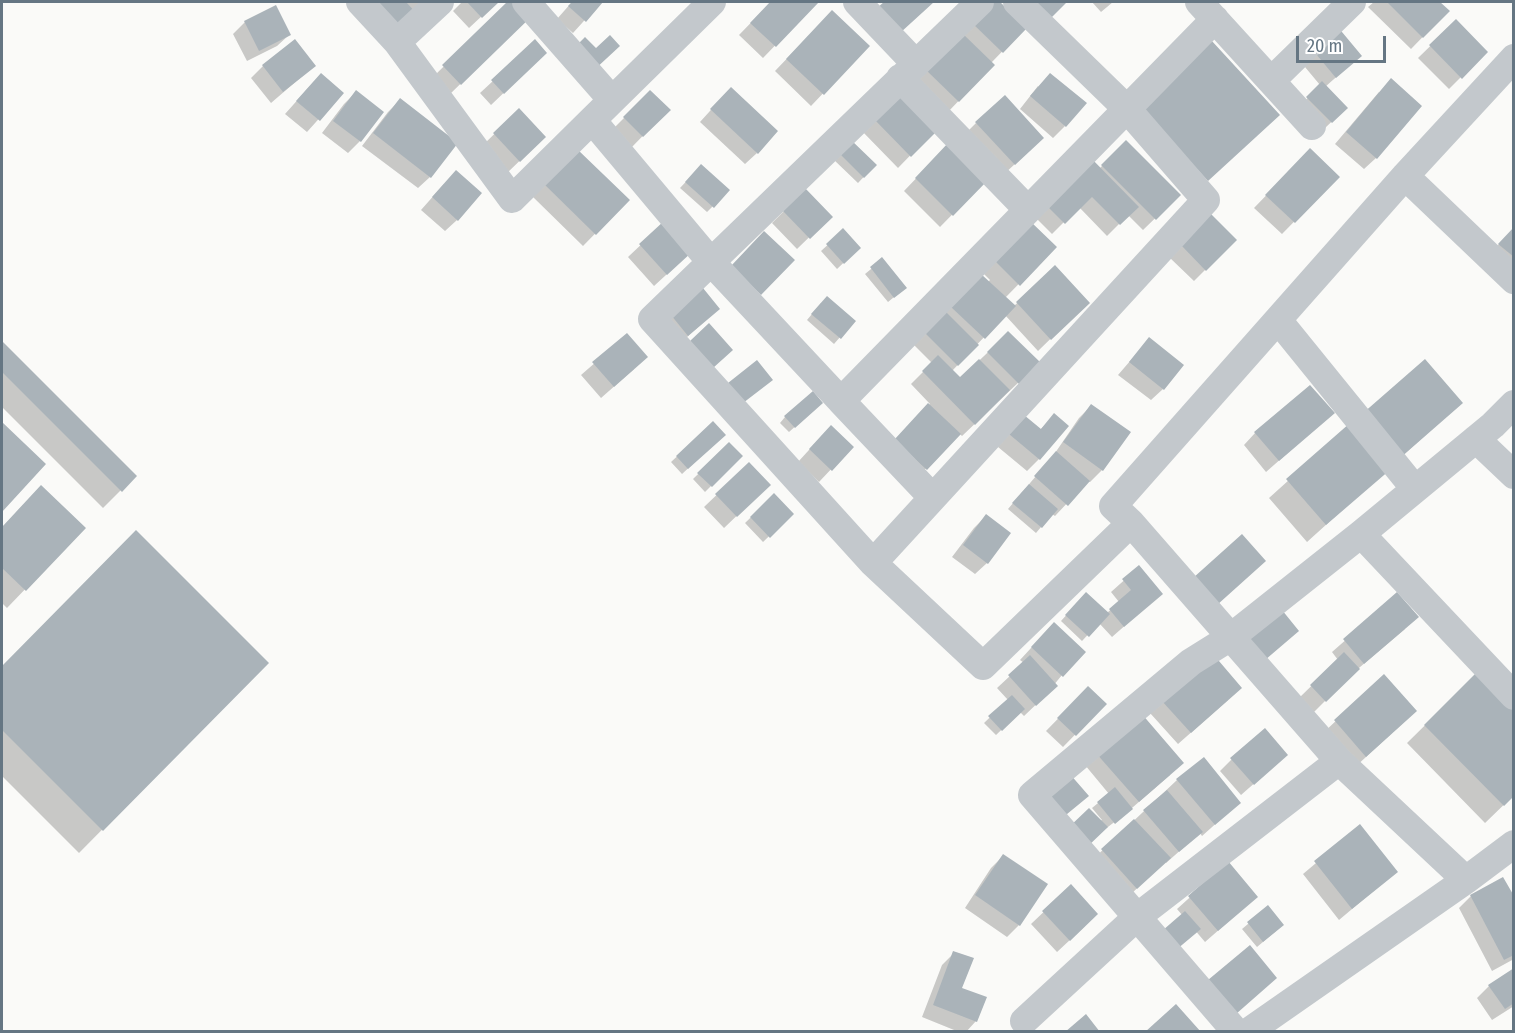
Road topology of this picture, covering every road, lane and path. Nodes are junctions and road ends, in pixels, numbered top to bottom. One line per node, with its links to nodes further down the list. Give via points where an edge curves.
1 (360, 2): 10 (street)
2 (440, 2): 10 (street)
3 (526, 2): 14 (street)
4 (712, 2): 14 (street)
5 (857, 2): 12 (street)
6 (980, 2): 12 (street)
7 (1017, 2): 15 (street)
8 (1352, 2): 13 (street)
9 (1207, 10): 13 (street); 15 (street)
10 (397, 42): 16 (street, via 512,199)
11 (1514, 58): 18 (street)
12 (908, 71): 19 (street); 20 (street)
13 (1271, 81): 17 (street)
14 (612, 100): 16 (street)
15 (1127, 109): 19 (street); 28 (street, via 1206,200)
16 (592, 120): 20 (street)
17 (1311, 126)
18 (1405, 176): 21 (street); 22 (street)
19 (1028, 210): 23 (street)
20 (711, 262): 23 (street); 31 (street, via 652,319)
21 (1514, 280)
22 (1278, 320): 27 (street); 29 (street, via 1113,506)
23 (841, 401): 28 (street)
24 (1514, 404): 25 (street)
25 (1476, 439): 26 (street); 27 (street)
26 (1514, 475)
27 (1415, 489): 30 (street)
28 (932, 497): 31 (street)
29 (1131, 523): 31 (street, via 983,666); 32 (street)
30 (1361, 534): 32 (street); 33 (street)
31 (873, 563)
32 (1231, 637): 34 (street); 37 (street, via 1191,663 1032,795)
33 (1514, 696)
34 (1339, 761): 36 (street); 37 (street)
35 (1514, 844): 36 (street)
36 (1466, 880): 40 (street)
37 (1137, 917): 38 (street); 39 (street)
38 (1024, 1021)
39 (1236, 1032)
40 (1248, 1032)

